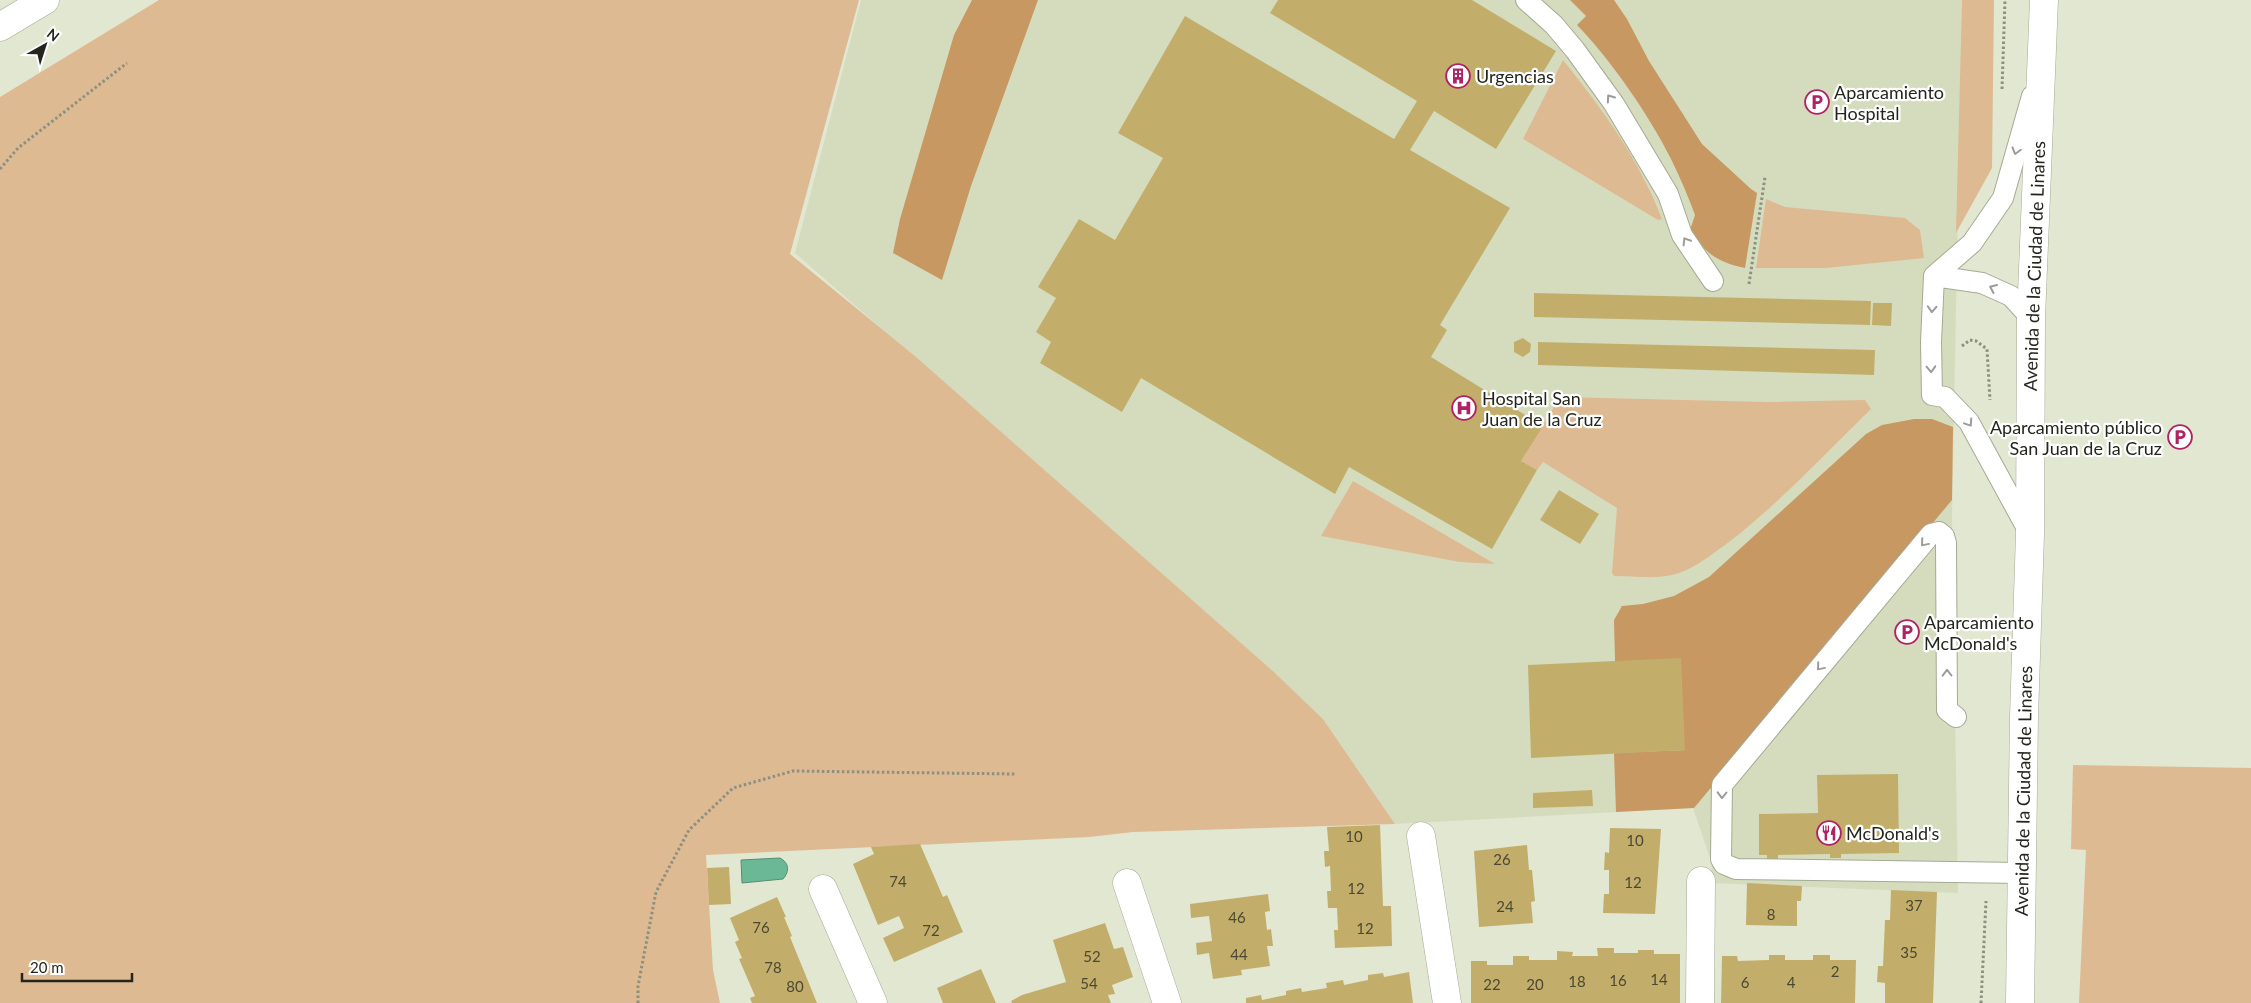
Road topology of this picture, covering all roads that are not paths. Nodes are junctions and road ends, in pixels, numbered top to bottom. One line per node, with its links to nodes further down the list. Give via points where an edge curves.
1 (45, 0): 5 (main road)
2 (1526, 0): 9 (lane, one-way to 2, via 1682,236 1668,194 1614,104 1575,50)
3 (2044, 0): 6 (main road, Avenida de la Ciudad de Linares)
4 (2053, 0): 6 (main road, Avenida de la Ciudad de Linares)
5 (0, 27)
6 (2042, 39): 7 (main road, Avenida de la Ciudad de Linares)
7 (2040, 71): 8 (lane, one-way to 8, via 2003,198 1972,243); 10 (main road, Avenida de la Ciudad de Linares)
8 (1934, 276): 10 (lane, one-way to 8, via 2011,296 1982,283); 11 (lane, one-way to 11, via 1930,342 1932,395 1946,397 1970,422)
9 (1713, 282)
10 (2031, 318): 11 (main road, Avenida de la Ciudad de Linares)
11 (2030, 534): 14 (main road, Avenida de la Ciudad de Linares)
12 (1956, 717): 14 (lane, one-way to 14, via 1947,710 1946,542 1944,536 1935,532 1722,785 1721,859 1736,869)
13 (1421, 836): 20 (main road)
14 (2022, 873): 22 (main road, Avenida de la Ciudad de Linares)
15 (1701, 881): 21 (main road)
16 (1127, 883): 19 (main road)
17 (823, 889): 18 (main road)
18 (873, 1003)
19 (1167, 1003)
20 (1447, 1003)
21 (1700, 1003)
22 (2020, 1003)

